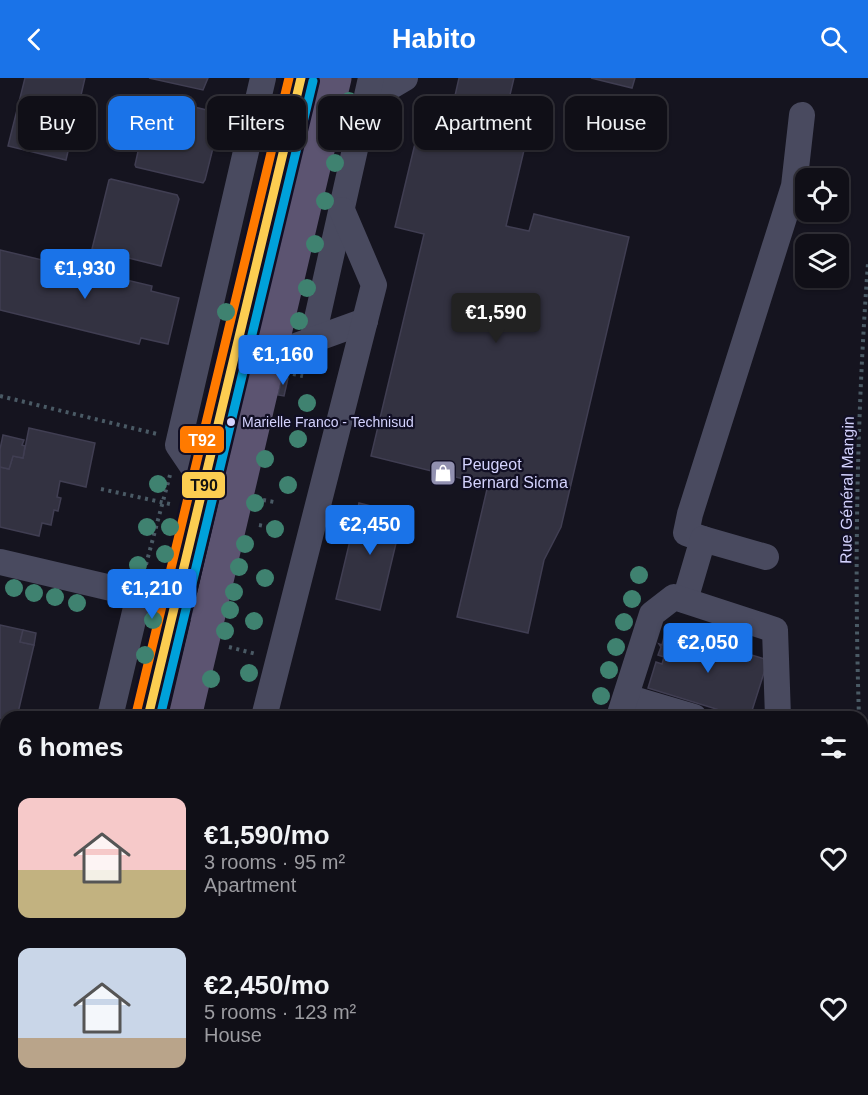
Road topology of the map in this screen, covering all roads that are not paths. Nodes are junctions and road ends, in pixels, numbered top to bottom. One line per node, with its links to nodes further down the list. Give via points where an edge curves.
1 (263, 78): 12 (street, via 178,443)
2 (302, 78): 12 (main road)
3 (405, 78): 4 (street)
4 (369, 89): 7 (street)
5 (332, 92): 7 (street); 11 (main road)
6 (802, 115): 14 (street, via 795,186 690,514 686,533)
7 (353, 161): 8 (street)
8 (342, 210): 9 (street, via 374,285); 10 (street)
9 (365, 321): 10 (street); 25 (street)
10 (312, 341): 11 (street)
11 (271, 355): 13 (main road)
12 (205, 485): 13 (street); 19 (main road)
13 (237, 491): 20 (main road)
14 (703, 539): 15 (street); 18 (street)
15 (766, 556)
16 (0, 562): 17 (street)
17 (138, 595): 19 (street); 22 (street)
18 (685, 600): 21 (street, via 674,597 652,614); 27 (street, via 775,630)
19 (175, 603): 20 (street); 23 (main road)
20 (209, 611): 24 (main road)
21 (622, 707): 26 (street)
22 (111, 711)
23 (149, 711)
24 (186, 711)
25 (266, 711)
26 (651, 711)
27 (778, 711)

